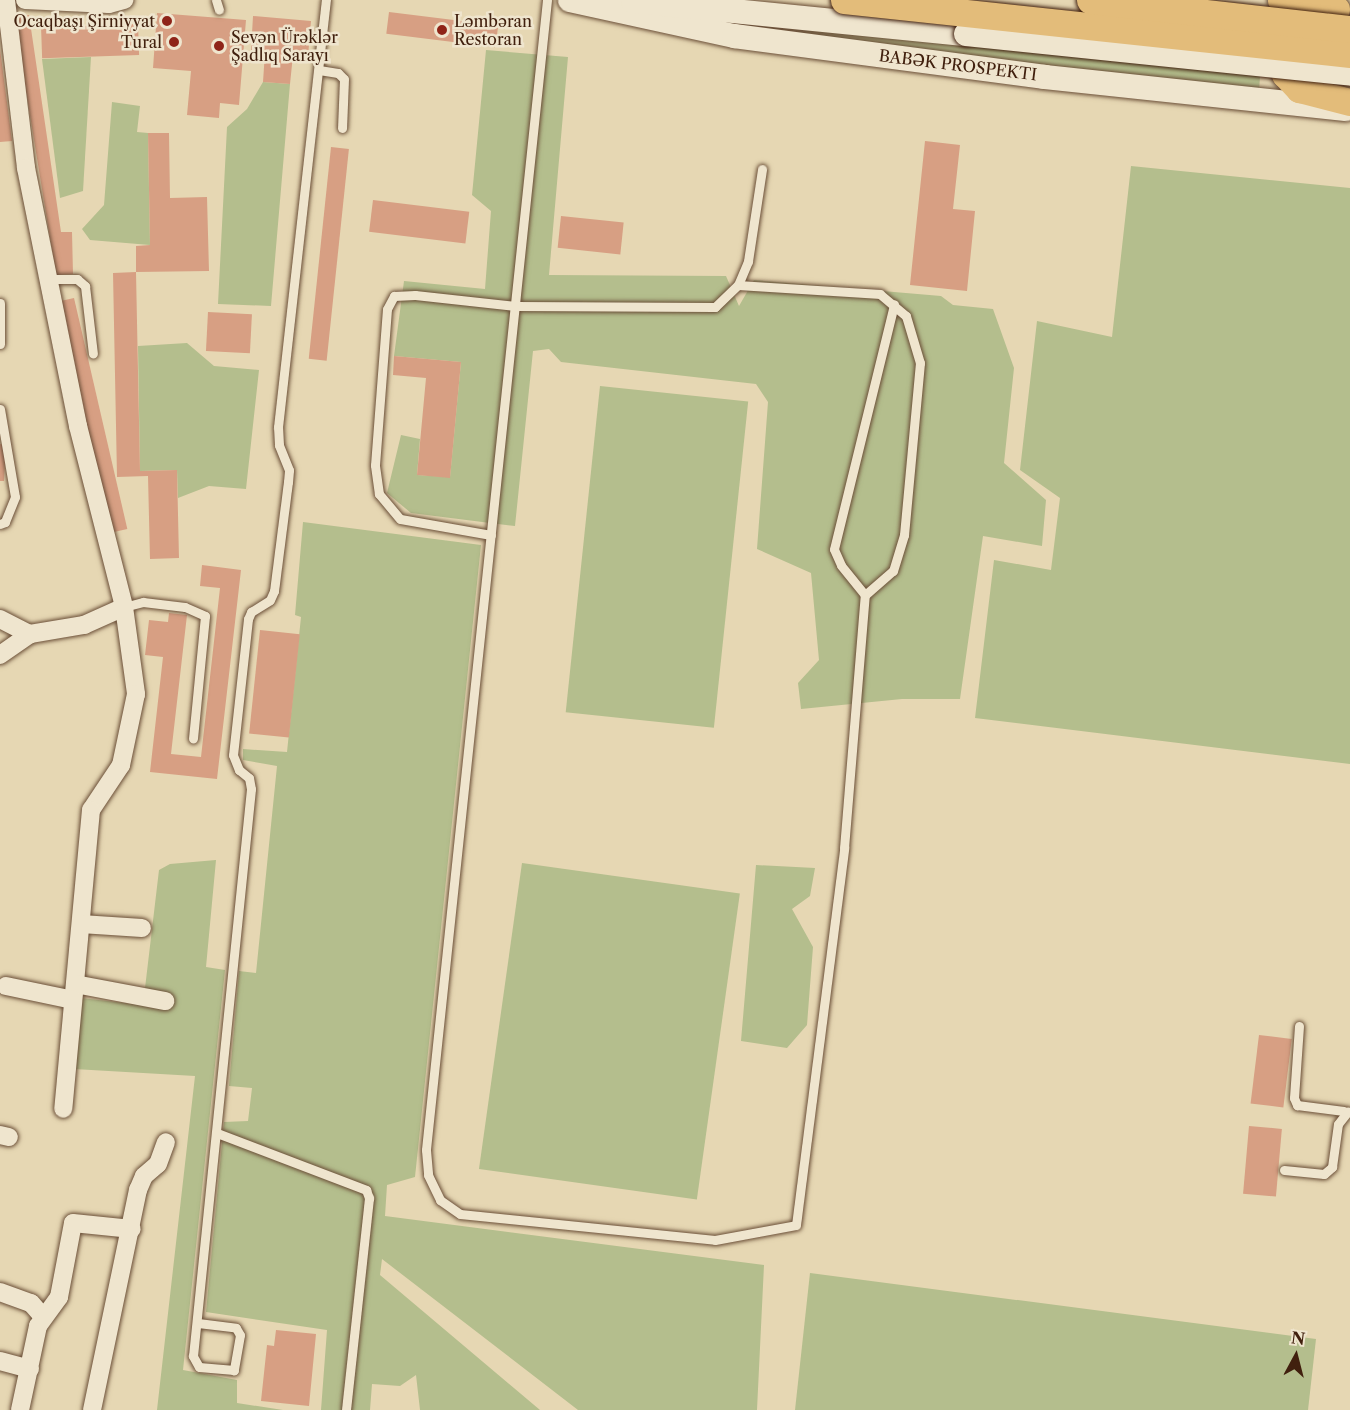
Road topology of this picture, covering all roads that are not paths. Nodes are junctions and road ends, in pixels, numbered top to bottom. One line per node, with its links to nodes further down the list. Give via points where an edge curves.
1 (6, 0): 19 (street, via 26,168)
2 (25, 0): 3 (street)
3 (123, 0)
4 (326, 0): 13 (lane)
5 (547, 0): 23 (lane)
6 (570, 0): 16 (main road, BABƏK PROSPEKTI, via 734,36 1045,77)
7 (616, 0): 14 (main road, bridge, via 736,9)
8 (844, 0): 12 (main road, bridge)
9 (1090, 0): 11 (main road, bridge)
10 (1281, 0): 11 (main road)
11 (1345, 16): 15 (main road, via 1314,10 1295,19 1281,43 1281,60 1285,74 1299,89)
12 (1350, 54)
13 (319, 70): 17 (lane, via 338,73 344,79); 43 (lane, via 278,427 279,445 289,470 287,493 274,591 270,600 251,612 248,619 233,754 239,771 249,778 251,789)
14 (1350, 74)
15 (1350, 102)
16 (1350, 109)
17 (342, 128)
18 (762, 169): 20 (lane, via 748,261)
19 (49, 279): 25 (lane, via 77,279 85,286); 30 (street, via 78,426)
20 (738, 285): 22 (lane, via 880,294); 23 (lane, via 715,307 693,310)
21 (0, 303): 24 (lane)
22 (894, 304): 29 (lane, via 834,549 841,565); 29 (lane, via 906,316 920,363 904,535 893,571)
23 (515, 306): 28 (lane); 28 (lane, via 415,295 394,296 387,309 375,465 379,494 400,519)
24 (0, 344)
25 (93, 354)
26 (1, 415): 27 (lane, via 15,497 5,522)
27 (0, 524)
28 (491, 535): 29 (lane, via 426,1150 429,1175 440,1200 468,1216 715,1240 796,1225 843,848)
29 (866, 595)
30 (124, 607): 32 (street, via 84,625); 34 (lane, via 143,602 185,607 205,616); 35 (street, via 136,694 121,765 91,810)
31 (0, 619): 32 (street)
32 (30, 634): 33 (street)
33 (0, 655)
34 (193, 738)
35 (81, 924): 36 (street); 38 (street)
36 (142, 928)
37 (6, 986): 38 (street)
38 (74, 992): 39 (street); 41 (street)
39 (165, 1001)
40 (1299, 1026): 42 (lane, via 1294,1098 1297,1105)
41 (63, 1109)
42 (1347, 1111): 45 (lane, via 1332,1167 1324,1174)
43 (217, 1132): 49 (lane); 54 (lane, via 366,1190 369,1198)
44 (166, 1142): 46 (street, via 158,1164 144,1176 138,1190)
45 (1284, 1170)
46 (132, 1229): 48 (street, via 73,1223 58,1297 54,1309); 53 (street)
47 (0, 1292): 48 (street, via 31,1303)
48 (43, 1317): 51 (street)
49 (198, 1323): 49 (lane, via 236,1328 240,1335 234,1370 199,1367 195,1363)
50 (0, 1361): 51 (street)
51 (30, 1369): 52 (street)
52 (20, 1410)
53 (92, 1410)
54 (346, 1410)

